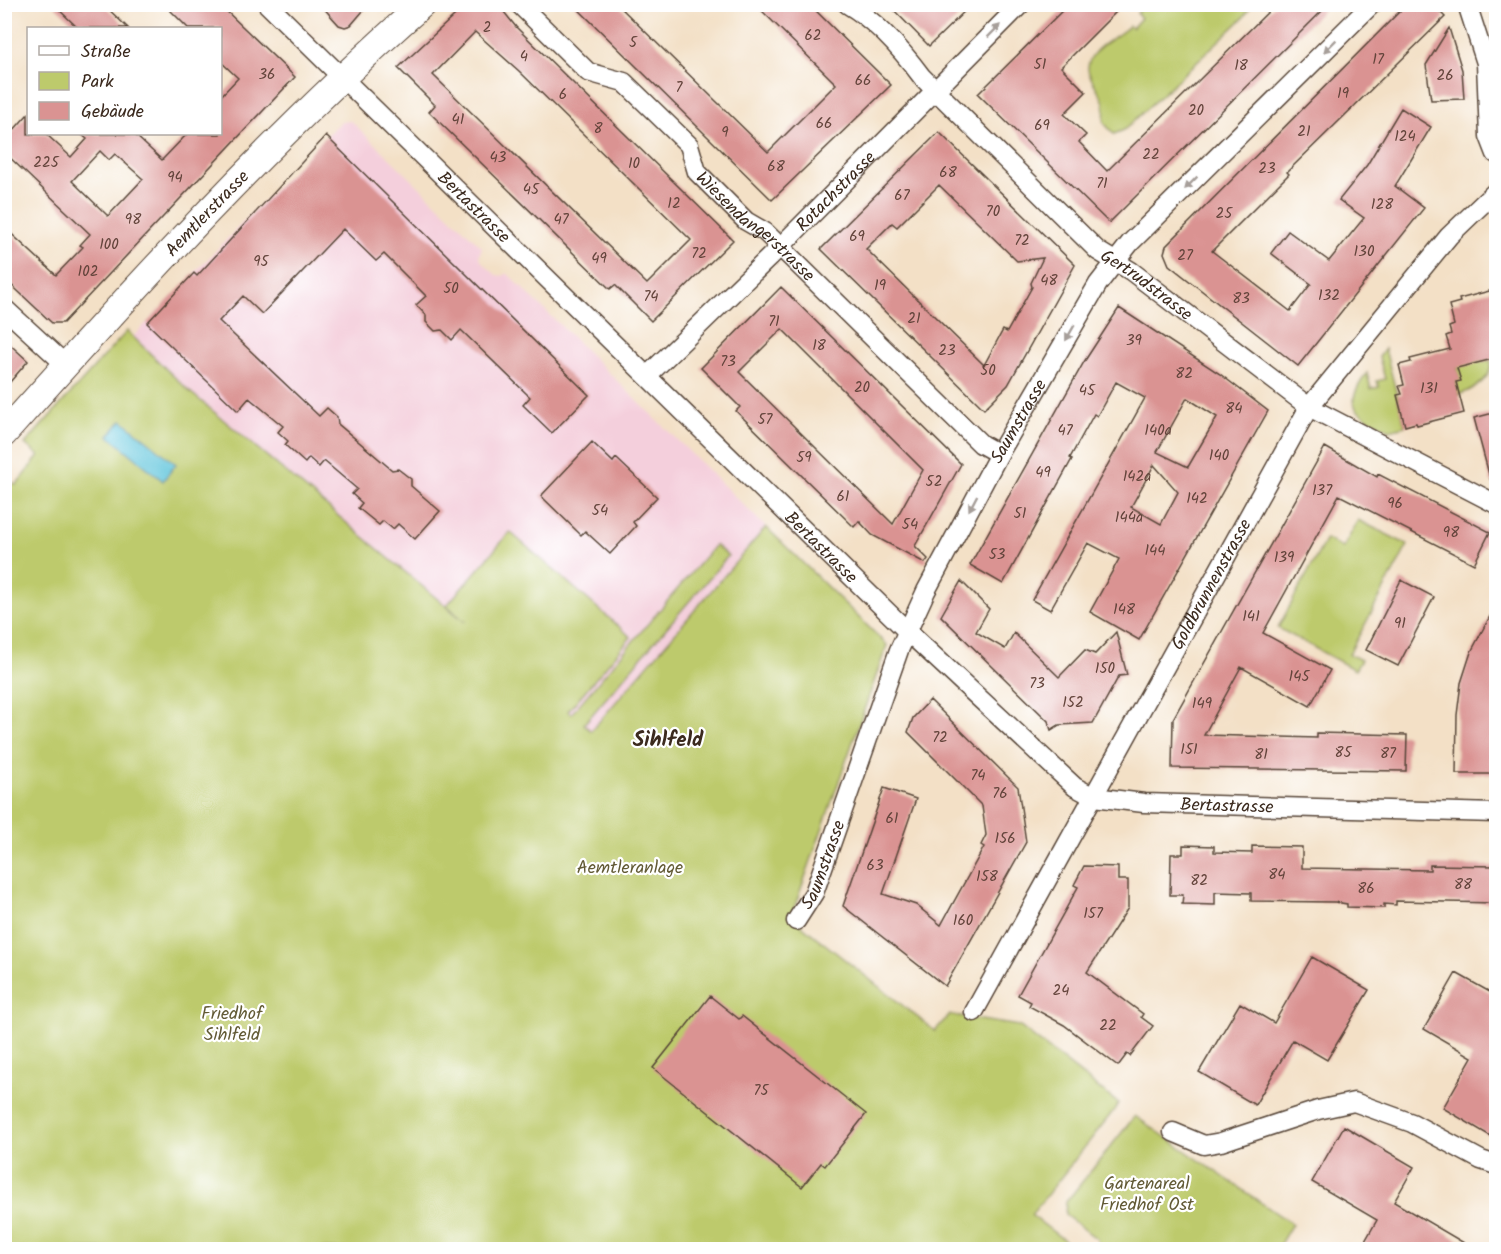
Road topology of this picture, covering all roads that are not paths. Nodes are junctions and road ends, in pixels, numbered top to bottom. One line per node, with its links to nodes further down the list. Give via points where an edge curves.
1 (267, 4): 8 (street, Bertastrasse)
2 (423, 4): 8 (street, Aemtlerstrasse)
3 (519, 4): 12 (street, Wiesendangerstrasse, via 588,72 624,82 689,145 697,172 746,221)
4 (847, 4): 9 (street, Gertrudstrasse, via 862,14)
5 (1021, 4): 9 (street, Rotachstrasse, one-way to 5)
6 (1372, 4): 13 (street, Saumstrasse, one-way to 13)
7 (1467, 4): 10 (street, via 1485,63 1489,136)
8 (340, 78): 15 (street, Aemtlerstrasse); 16 (street, Bertastrasse)
9 (936, 90): 12 (street, Rotachstrasse); 13 (street, Gertrudstrasse, via 1091,246)
10 (1497, 154)
11 (1497, 191): 17 (street, Goldbrunnenstrasse, via 1449,236)
12 (780, 247): 16 (street, Rotachstrasse); 19 (street, Wiesendangerstrasse, via 981,444)
13 (1115, 261): 17 (street, Gertrudstrasse); 19 (street, Saumstrasse, one-way to 19)
14 (4, 308): 15 (street)
15 (66, 365): 18 (street, Aemtlerstrasse)
16 (647, 376): 21 (street, Bertastrasse)
17 (1310, 407): 20 (street, Gertrudstrasse); 22 (street, Goldbrunnenstrasse)
18 (4, 434)
19 (999, 454): 21 (street, Saumstrasse, one-way to 21)
20 (1497, 504)
21 (908, 632): 22 (street, Bertastrasse, via 1066,780); 24 (street, Saumstrasse, via 814,893)
22 (1095, 797): 23 (street, Bertastrasse, via 1144,804); 25 (street, Goldbrunnenstrasse)
23 (1497, 813)
24 (796, 921)
25 (974, 1012)
26 (1173, 1132): 27 (street, via 1204,1144 1221,1143 1353,1102 1412,1123)
27 (1497, 1165)

